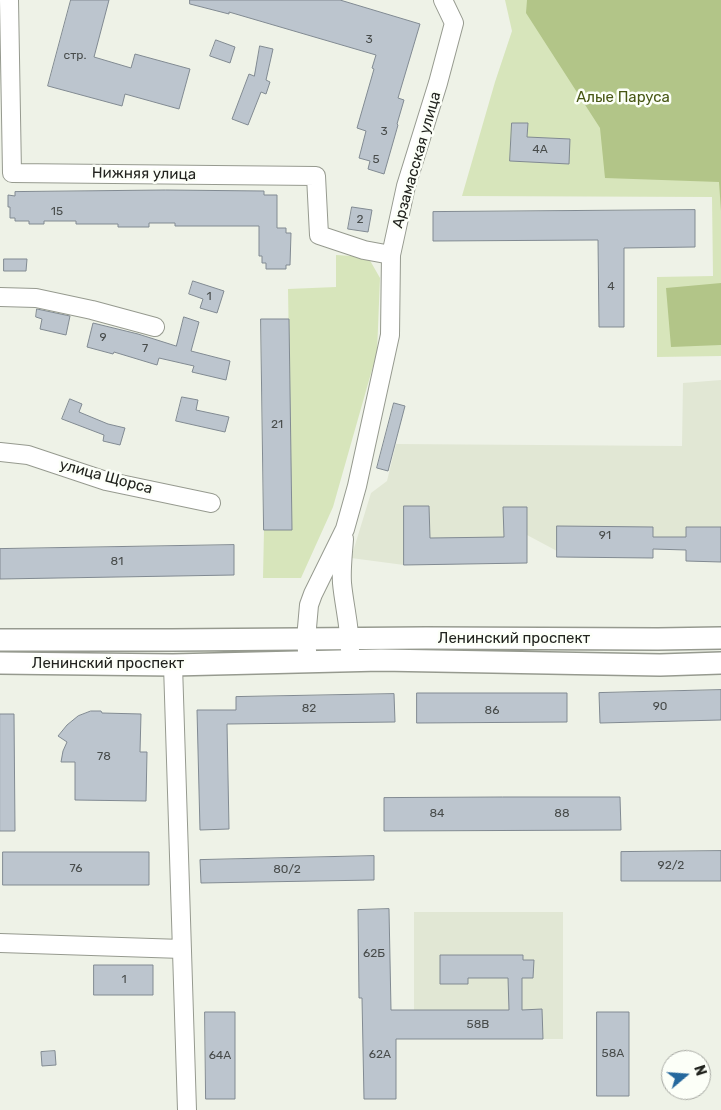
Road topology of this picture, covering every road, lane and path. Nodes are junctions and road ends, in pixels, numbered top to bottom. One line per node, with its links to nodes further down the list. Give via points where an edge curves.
1 (9, 0): 3 (street, Нижняя улица, via 12,173 316,176 319,235)
2 (443, 0): 3 (street, Арзамасская улица, via 454,23 406,186)
3 (391, 255): 8 (street, Арзамасская улица, via 390,335)
4 (0, 297): 5 (street, via 36,298)
5 (155, 327)
6 (0, 452): 7 (street, улица Щорса, via 28,455 106,481)
7 (212, 503)
8 (345, 529): 9 (street, Арзамасская улица, via 341,572); 11 (street, Арзамасская улица, via 309,605)
9 (350, 638): 10 (main road, Ленинский проспект); 11 (main road, Ленинский проспект); 14 (street, Арзамасская улица)
10 (721, 638)
11 (306, 639): 12 (main road, Ленинский проспект); 13 (street)
12 (0, 640)
13 (307, 661): 14 (main road, Ленинский проспект); 17 (main road, Ленинский проспект)
14 (350, 661): 15 (main road, Ленинский проспект)
15 (721, 663)
16 (0, 664): 17 (main road, Ленинский проспект)
17 (173, 665): 19 (street)
18 (0, 943): 19 (street)
19 (182, 949): 20 (street)
20 (187, 1110)

